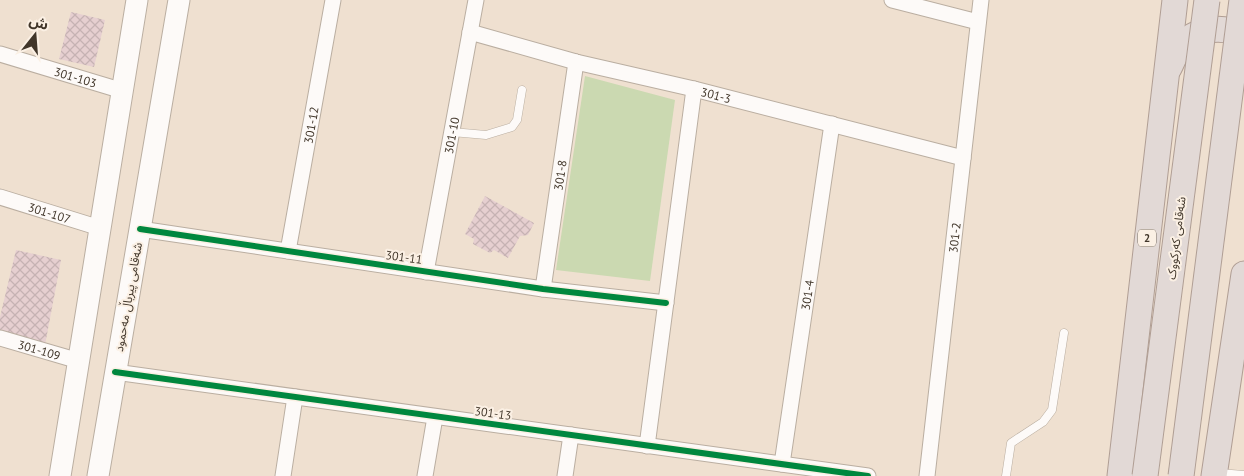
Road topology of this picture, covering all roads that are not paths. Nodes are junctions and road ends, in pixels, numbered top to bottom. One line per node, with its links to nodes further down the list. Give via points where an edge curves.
1 (137, 0): 17 (main road)
2 (179, 0): 24 (main road, شەقامی پیرباڵ مەحمود)
3 (333, 0): 25 (street, 301-12)
4 (476, 0): 11 (street, 301-10)
5 (892, 0): 10 (street)
6 (982, 0): 10 (street, 301-2)
7 (1175, 0): 18 (highway, 2)
8 (1207, 0): 50 (highway, شەقامی کەرکووک, bridge)
9 (1242, 0): 51 (highway, bridge)
10 (978, 22): 21 (street, 301-2)
11 (470, 32): 14 (street, 301-3); 20 (street, 301-10)
12 (1244, 38): 18 (highway, via 1213,29 1186,40 1168,70)
13 (0, 54): 17 (street, 301-103)
14 (576, 62): 15 (street, 301-3); 28 (street, 301-8)
15 (694, 89): 19 (street, 301-3); 29 (street)
16 (522, 90): 20 (lane, via 512,127 486,135)
17 (123, 91): 23 (main road)
18 (1164, 95): 49 (highway, 2)
19 (832, 124): 21 (street, 301-3); 38 (street, 301-4)
20 (452, 132): 26 (street, 301-10)
21 (963, 158): 47 (street, 301-2)
22 (0, 198): 23 (street, 301-107)
23 (100, 228): 32 (main road)
24 (140, 229): 25 (street, 301-11); 33 (main road, شەقامی پیرباڵ مەحمود)
25 (288, 252): 26 (street, 301-11)
26 (426, 272): 28 (street, 301-11)
27 (1244, 274): 39 (highway)
28 (543, 289): 29 (street, 301-11)
29 (666, 303): 37 (street)
30 (1064, 333): 48 (lane, via 1052,410 1043,422 1011,443)
31 (0, 338): 32 (street, 301-109)
32 (79, 361): 41 (main road)
33 (115, 372): 34 (street, 301-13); 42 (main road, شەقامی پیرباڵ مەحمود)
34 (295, 398): 35 (street, 301-13); 43 (street)
35 (434, 417): 36 (street, 301-13); 44 (street)
36 (571, 435): 37 (street, 301-13); 45 (street)
37 (647, 446): 38 (street, 301-13)
38 (782, 464): 46 (street, 301-13)
39 (1214, 474): 40 (lane)
40 (1244, 475)
41 (60, 476)
42 (98, 476)
43 (283, 476)
44 (425, 476)
45 (565, 476)
46 (868, 476)
47 (927, 476)
48 (1006, 476)
49 (1120, 476)
50 (1145, 476)
51 (1181, 476)

